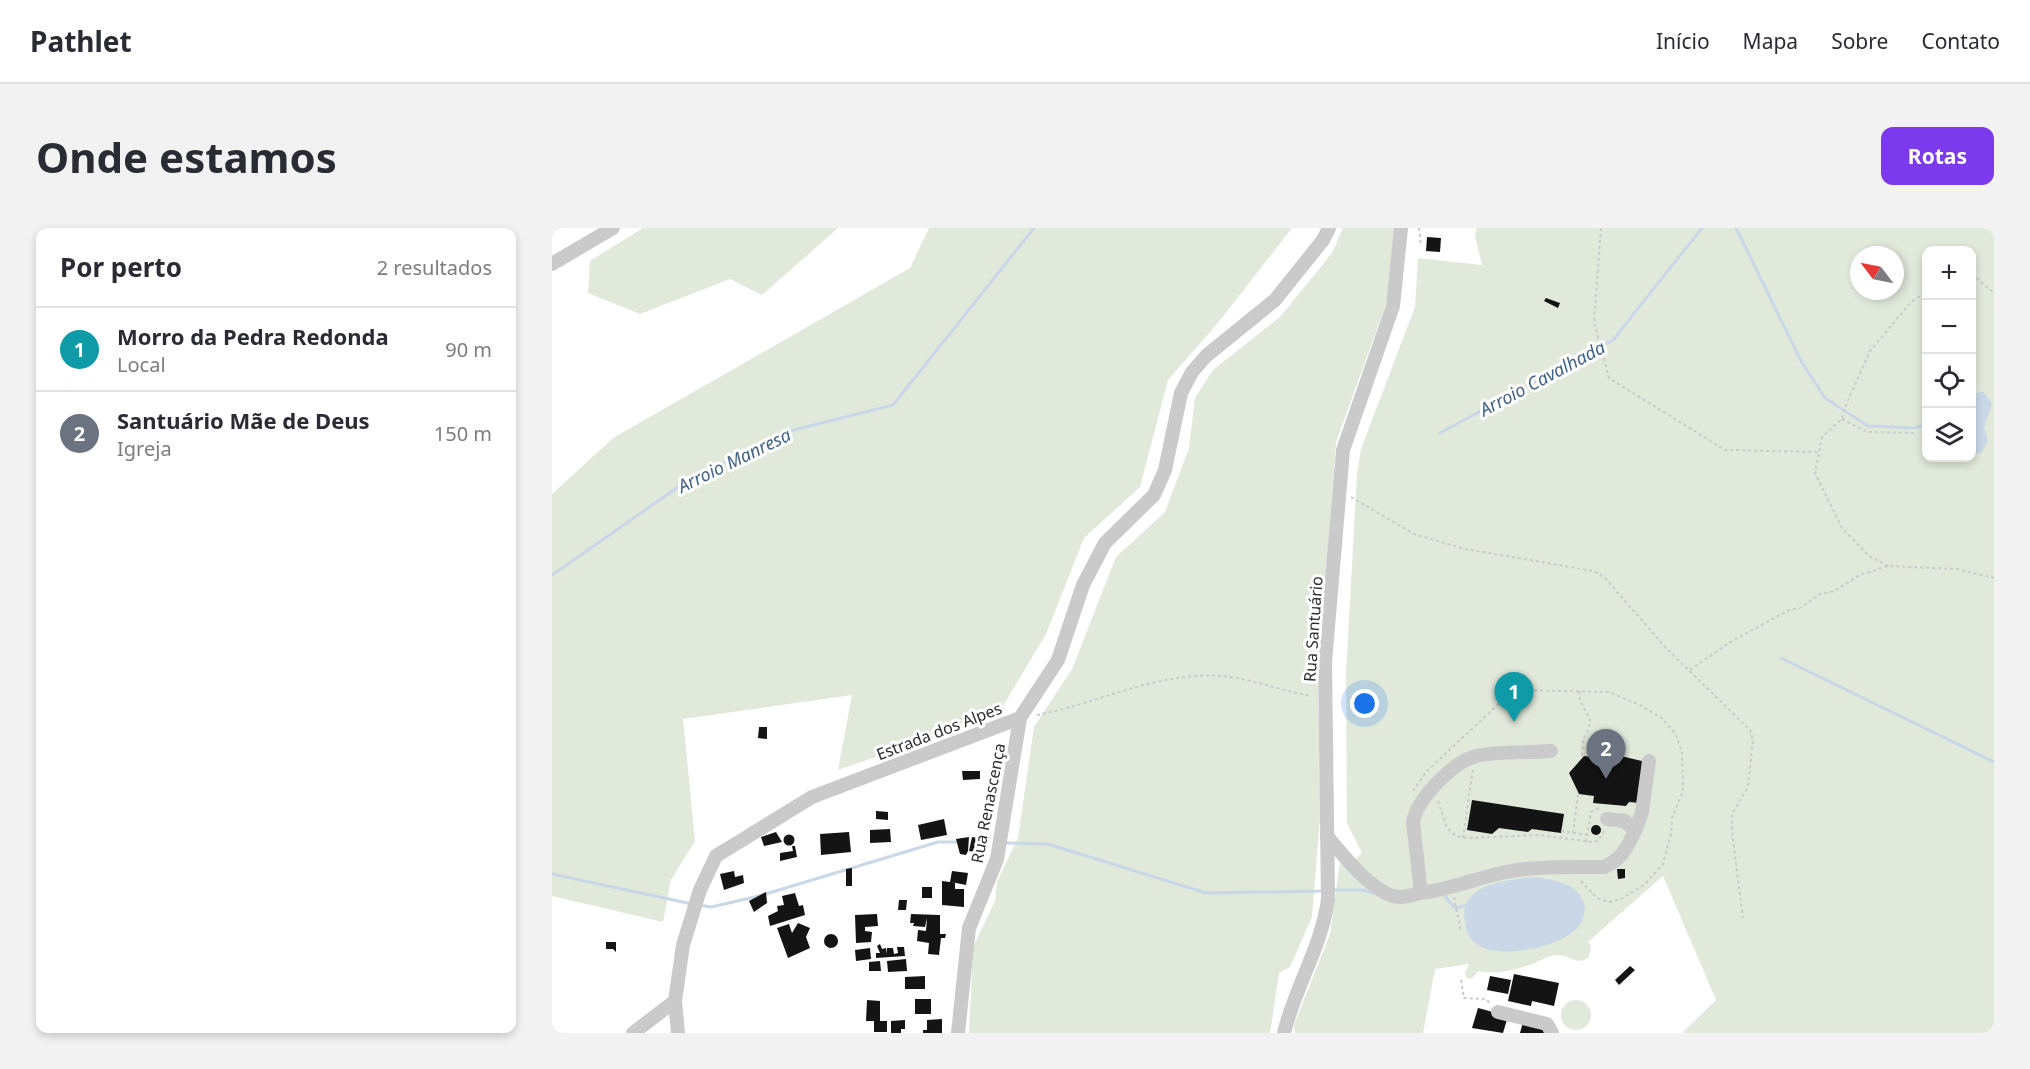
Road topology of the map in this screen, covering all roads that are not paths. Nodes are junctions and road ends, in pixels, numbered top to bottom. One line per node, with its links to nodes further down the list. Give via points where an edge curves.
1 (613, 228): 4 (street)
2 (1329, 228): 5 (street, Estrada dos Alpes, via 1275,300 1192,372 1181,393 1165,471 1154,495 1105,543 1083,585 1058,660)
3 (1401, 228): 10 (street, Rua Santuário, via 1393,306 1342,450 1325,662)
4 (552, 264)
5 (1020, 718): 12 (street, Estrada dos Alpes, via 812,797 717,856 700,890 683,945); 16 (street, Rua Renascença, via 997,859 969,928)
6 (1551, 751): 11 (street, via 1474,757 1434,787 1414,812)
7 (1649, 761): 9 (street, via 1642,812)
8 (1608, 819): 9 (street, via 1625,821)
9 (1635, 831): 11 (street, via 1617,861 1604,867 1510,871)
10 (1327, 836): 11 (street, via 1376,886 1394,896); 17 (street, Rua Santuário, via 1325,925)
11 (1420, 892)
12 (675, 1001): 14 (street); 15 (street, Estrada dos Alpes)
13 (1498, 1012): 18 (street, via 1547,1024)
14 (633, 1033)
15 (678, 1033)
16 (958, 1033)
17 (1284, 1033)
18 (1552, 1033)

